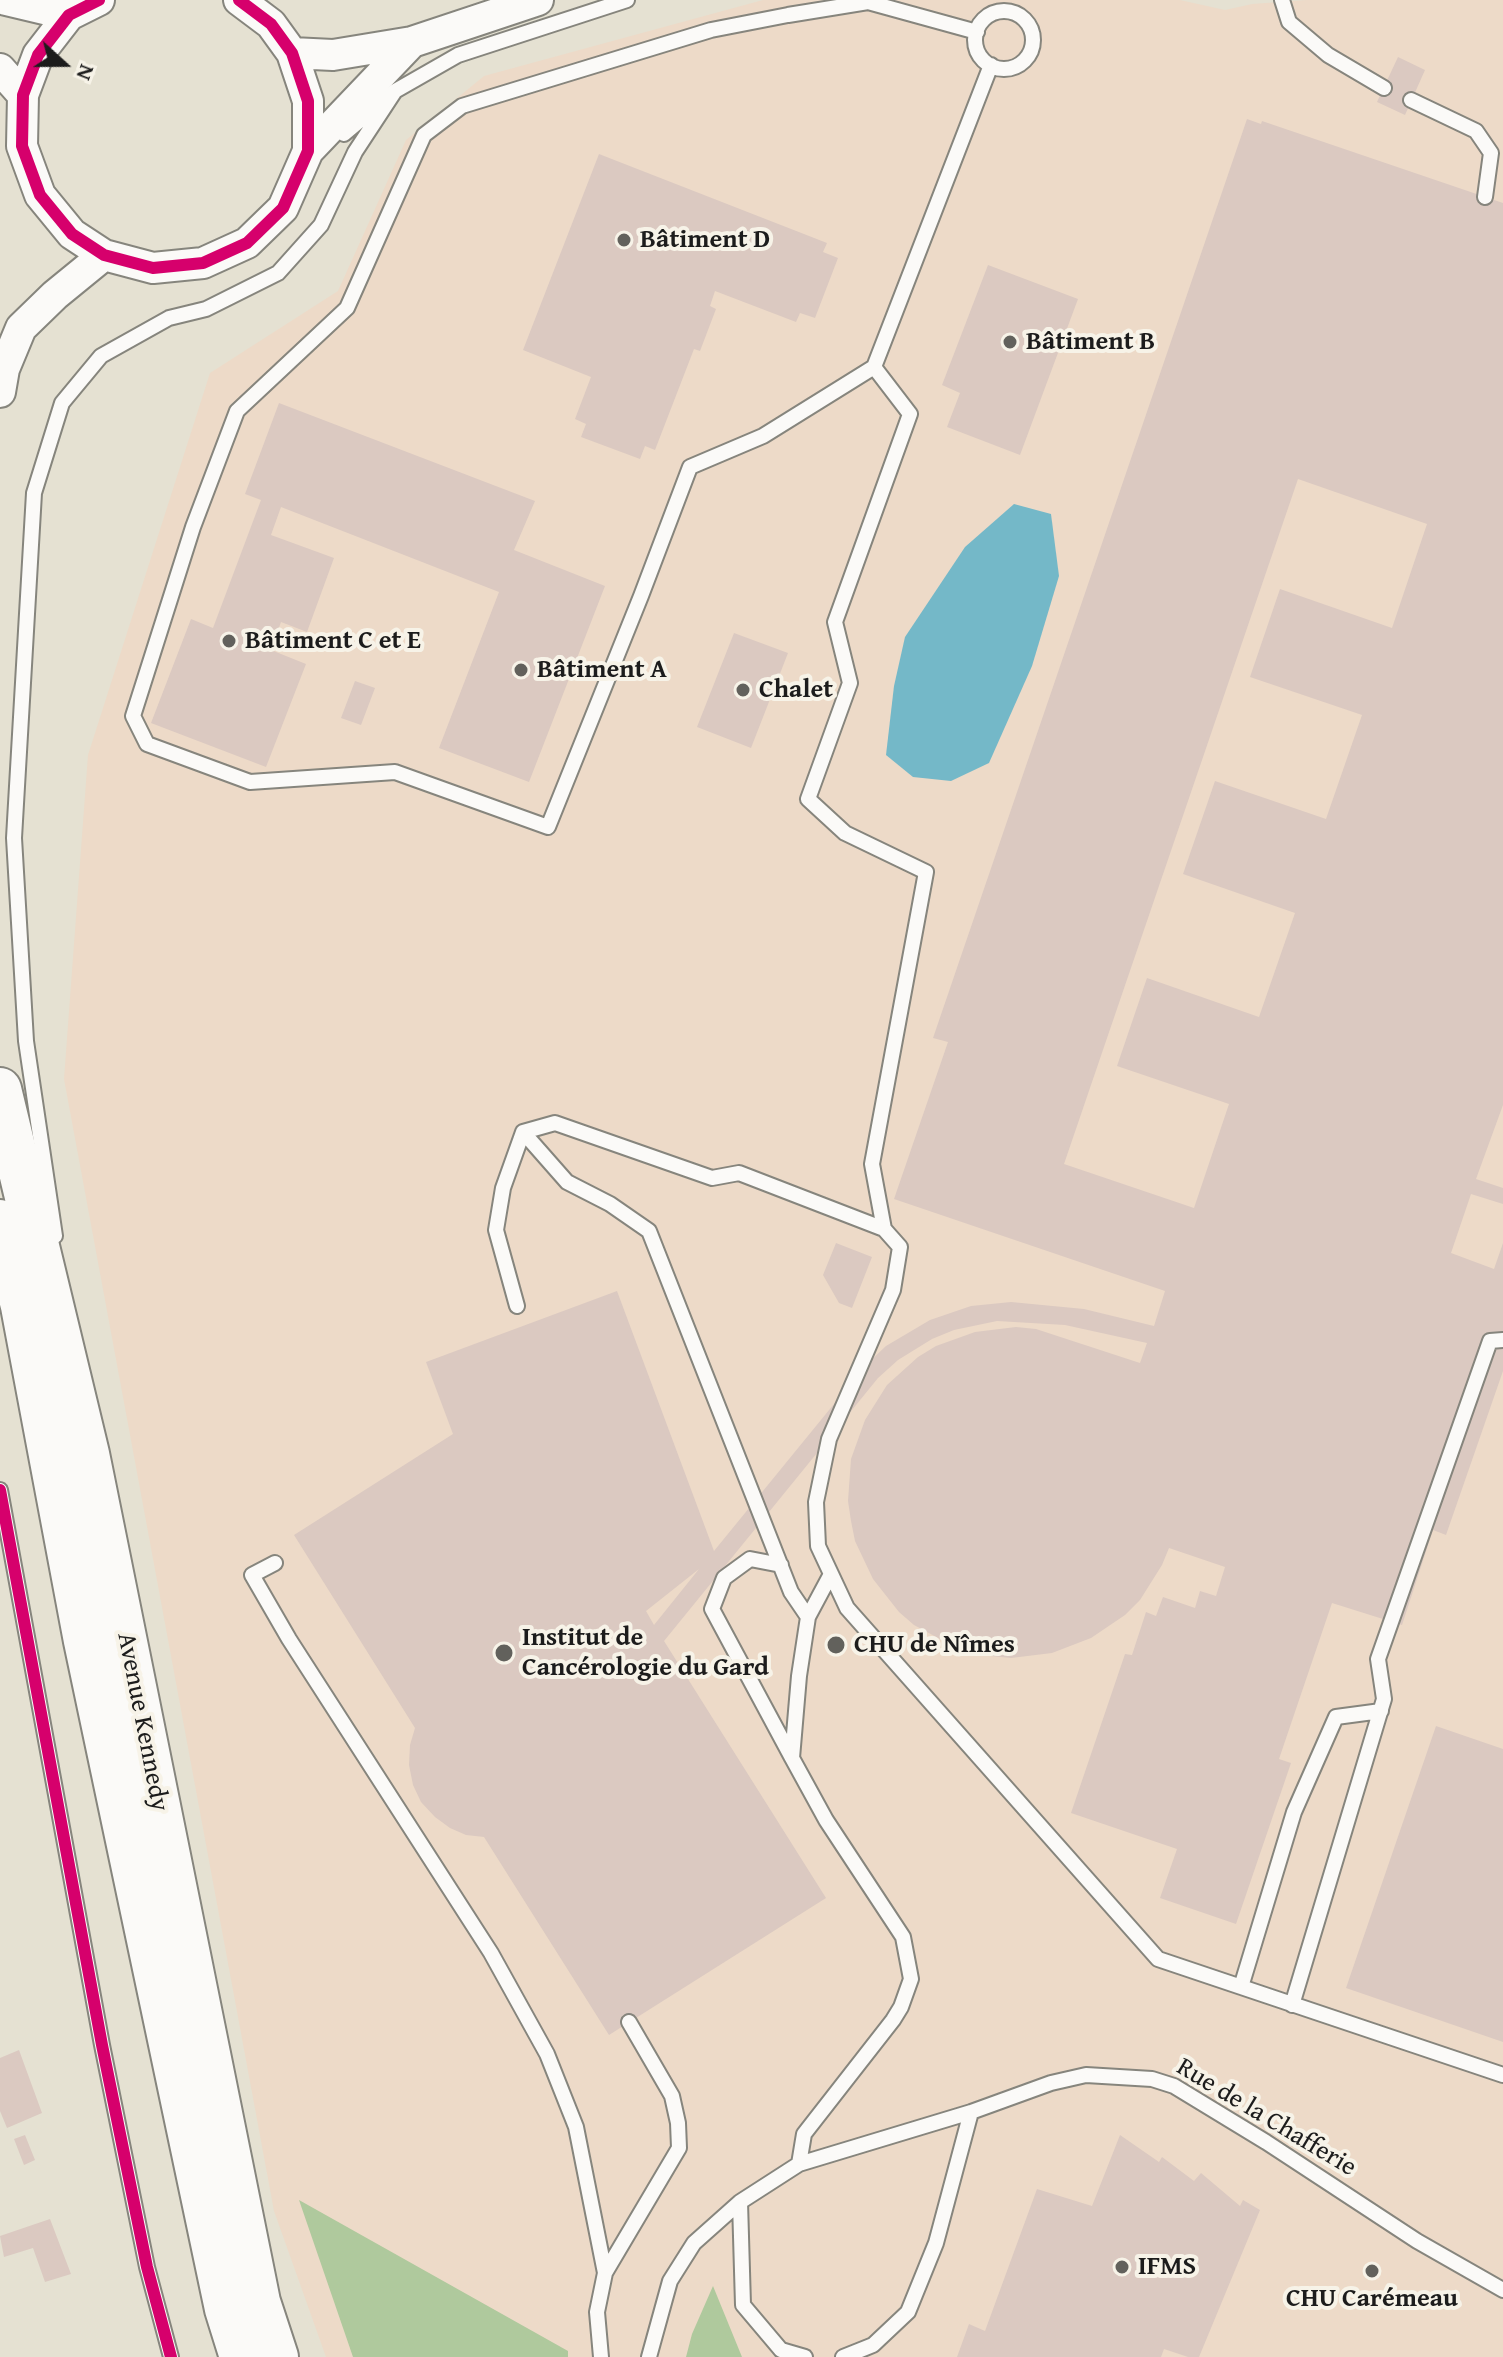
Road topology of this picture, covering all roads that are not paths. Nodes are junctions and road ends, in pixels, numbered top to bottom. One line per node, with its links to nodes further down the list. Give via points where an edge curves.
1 (6, 0): 9 (street)
2 (99, 0): 9 (street)
3 (239, 0): 8 (street)
4 (538, 0): 11 (street)
5 (627, 0): 16 (lane, via 458,55)
6 (1282, 0): 15 (lane, via 1289,22 1328,55)
7 (1007, 5): 10 (lane, via 987,16); 13 (lane, via 1029,25 1033,43 1018,65)
8 (273, 12): 12 (street)
9 (69, 15): 17 (street, via 38,55)
10 (977, 32): 13 (lane, via 977,51); 23 (lane, via 868,2 788,15 711,30 462,106 424,135 347,308 237,411 193,527 133,716 147,744 250,782 395,772 548,827 690,467 763,436)
11 (412, 42): 12 (street, via 333,55); 19 (street)
12 (292, 53): 19 (street, via 308,101)
13 (991, 65): 23 (lane)
14 (0, 69): 17 (street)
15 (1384, 88)
16 (395, 91): 21 (lane, via 317,160); 29 (lane, via 355,152 321,225 278,273 206,309 169,318 101,356 62,403 34,493 14,838 26,1041)
17 (23, 95): 22 (street, via 22,146 40,195 72,234)
18 (1411, 100): 20 (lane, via 1476,131 1491,153)
19 (308, 151): 21 (street)
20 (1485, 197)
21 (283, 208): 22 (street, via 247,243 203,263 153,268)
22 (104, 255): 24 (street, via 21,328)
23 (874, 367): 28 (lane, via 910,414 835,622 850,683 808,799 845,833 926,872 872,1164)
24 (0, 392)
25 (0, 1089): 34 (main road, Avenue Kennedy)
26 (523, 1132): 28 (lane, via 555,1123 712,1178 739,1173); 32 (lane, via 503,1188 496,1230); 37 (lane, via 567,1182 649,1231)
27 (0, 1221): 30 (main road, Avenue Kennedy)
28 (884, 1229): 38 (lane, via 900,1247 893,1290 829,1439 816,1502 818,1546)
29 (58, 1255)
30 (5, 1264): 52 (main road, Avenue Kennedy, via 25,1321 85,1641)
31 (63, 1286): 34 (lane)
32 (517, 1306)
33 (1503, 1340): 40 (lane, via 1490,1341 1378,1659)
34 (88, 1454): 53 (main road, Avenue Kennedy, via 259,2302)
35 (0, 1490): 51 (lane, via 102,2045)
36 (275, 1563): 49 (lane, via 252,1575 491,1953 547,2054 576,2127)
37 (781, 1565): 39 (lane); 41 (lane, via 750,1559 724,1578 712,1609)
38 (831, 1574): 39 (lane); 42 (lane, via 847,1608 1158,1959)
39 (808, 1617): 41 (lane)
40 (1381, 1711): 42 (lane, via 1336,1717 1294,1812); 43 (lane)
41 (792, 1758): 47 (lane, via 903,1937 911,1979 893,2020 804,2134)
42 (1241, 1987): 43 (lane)
43 (1292, 2005): 45 (lane)
44 (629, 2022): 49 (lane, via 672,2096 679,2148)
45 (1503, 2075)
46 (971, 2112): 47 (lane, Rue de la Chafferie); 50 (lane, Rue de la Chafferie, via 1086,2075 1152,2079 1174,2086); 57 (lane, via 936,2243 908,2312 873,2345)
47 (799, 2164): 48 (lane, Rue de la Chafferie)
48 (740, 2202): 55 (lane, via 694,2243 670,2281); 56 (lane, via 743,2305 781,2350)
49 (605, 2273): 54 (lane, via 597,2312)
50 (1503, 2290)
51 (171, 2357)
52 (241, 2357)
53 (277, 2357)
54 (601, 2357)
55 (649, 2357)
56 (805, 2357)
57 (843, 2357)

